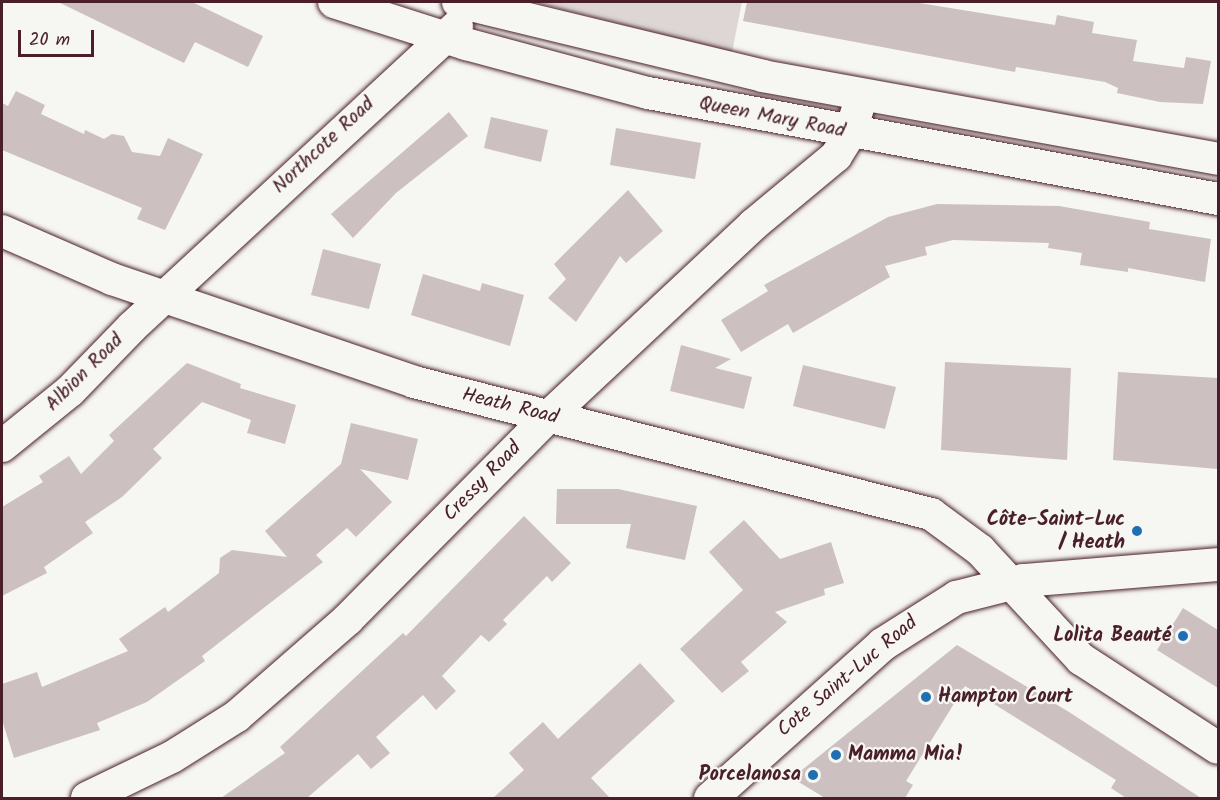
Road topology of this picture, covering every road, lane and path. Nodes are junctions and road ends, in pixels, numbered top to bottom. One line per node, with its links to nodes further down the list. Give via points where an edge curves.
1 (334, 2): 3 (street, Queen Mary Road)
2 (475, 4): 3 (street, Northcote Road); 4 (street, Queen Mary Road, via 713,65)
3 (443, 37): 5 (street, Queen Mary Road, via 648,93); 9 (street, Northcote Road)
4 (862, 95): 5 (street, Cressy Road); 6 (street, Queen Mary Road)
5 (850, 134): 7 (street, Queen Mary Road); 10 (street, Cressy Road, via 836,156 753,225)
6 (1218, 159)
7 (1218, 199)
8 (2, 231): 9 (street, Heath Road, via 112,279)
9 (165, 296): 10 (street, Heath Road, via 414,382); 11 (street, Albion Road, via 70,391)
10 (548, 417): 13 (street, Heath Road, via 931,514 965,535); 16 (street, Cressy Road, via 348,619 237,716 172,757)
11 (2, 446)
12 (1218, 564): 13 (main road, Cote Saint-Luc Road)
13 (1009, 582): 14 (street, Heath Road, via 1081,659); 15 (main road, Cote Saint-Luc Road, via 956,597 899,631)
14 (1218, 748)
15 (723, 795)
16 (87, 798)

